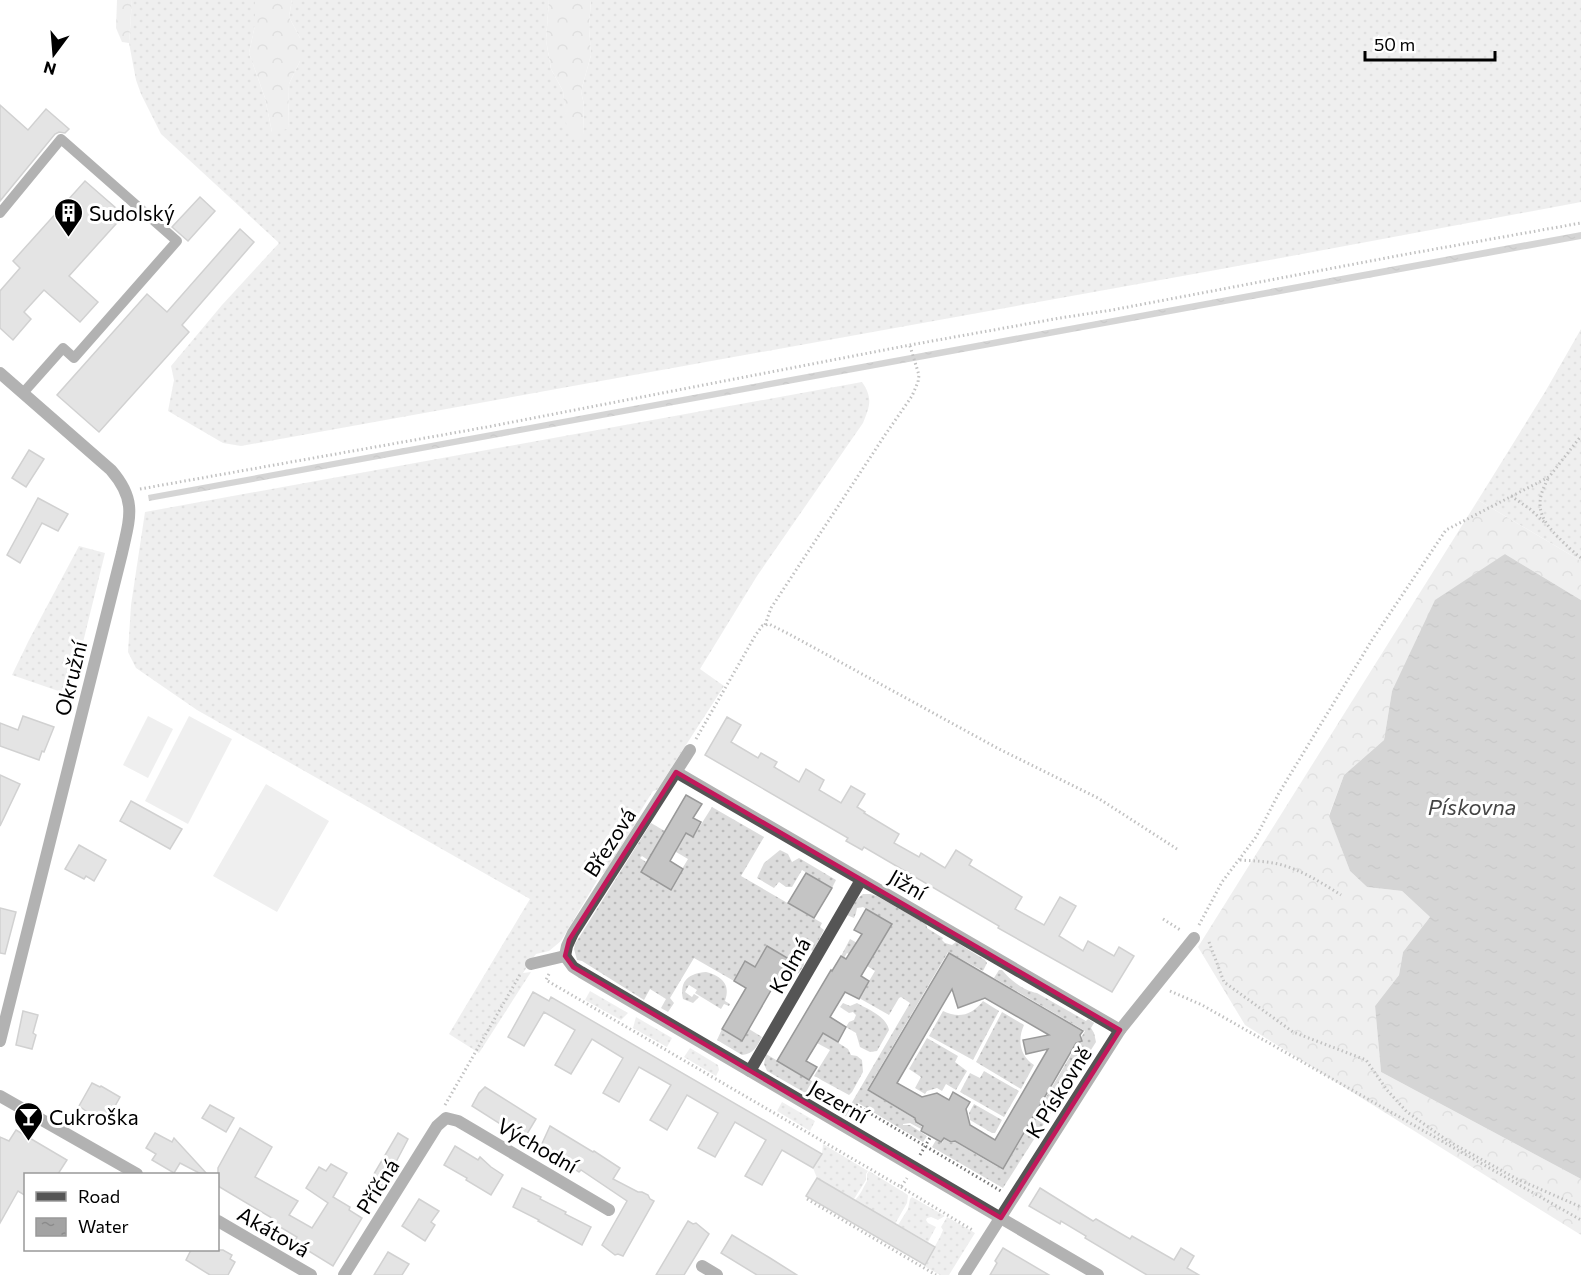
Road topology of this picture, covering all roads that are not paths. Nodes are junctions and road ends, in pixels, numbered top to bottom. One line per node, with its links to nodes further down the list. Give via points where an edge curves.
1 (0, 213): 3 (lane, via 61,139 177,241 74,358 63,348)
2 (0, 373): 3 (street, Okružní)
3 (23, 393): 11 (street, Okružní, via 119,479 127,494 129,515)
4 (690, 750): 5 (street, Březová)
5 (676, 772): 6 (street, Jižní); 8 (street, Březová, via 573,933)
6 (861, 880): 10 (street, Jižní); 12 (street, Kolmá)
7 (1199, 934): 10 (street, K Pískovně)
8 (565, 956): 9 (street); 12 (street, Jezerní, via 581,972)
9 (531, 964)
10 (1120, 1030): 17 (street, K Pískovně)
11 (0, 1041)
12 (750, 1071): 17 (street, Jezerní)
13 (0, 1096): 15 (street)
14 (446, 1118): 16 (street, Východní, via 458,1121); 21 (street, Příčná, via 437,1126)
15 (135, 1173)
16 (609, 1209)
17 (1000, 1218): 23 (street, K Pískovně); 24 (street, Jezerní)
18 (219, 1222): 20 (street, Akátová)
19 (702, 1266): 22 (street)
20 (311, 1275)
21 (344, 1275)
22 (717, 1275)
23 (964, 1275)
24 (1098, 1275)

